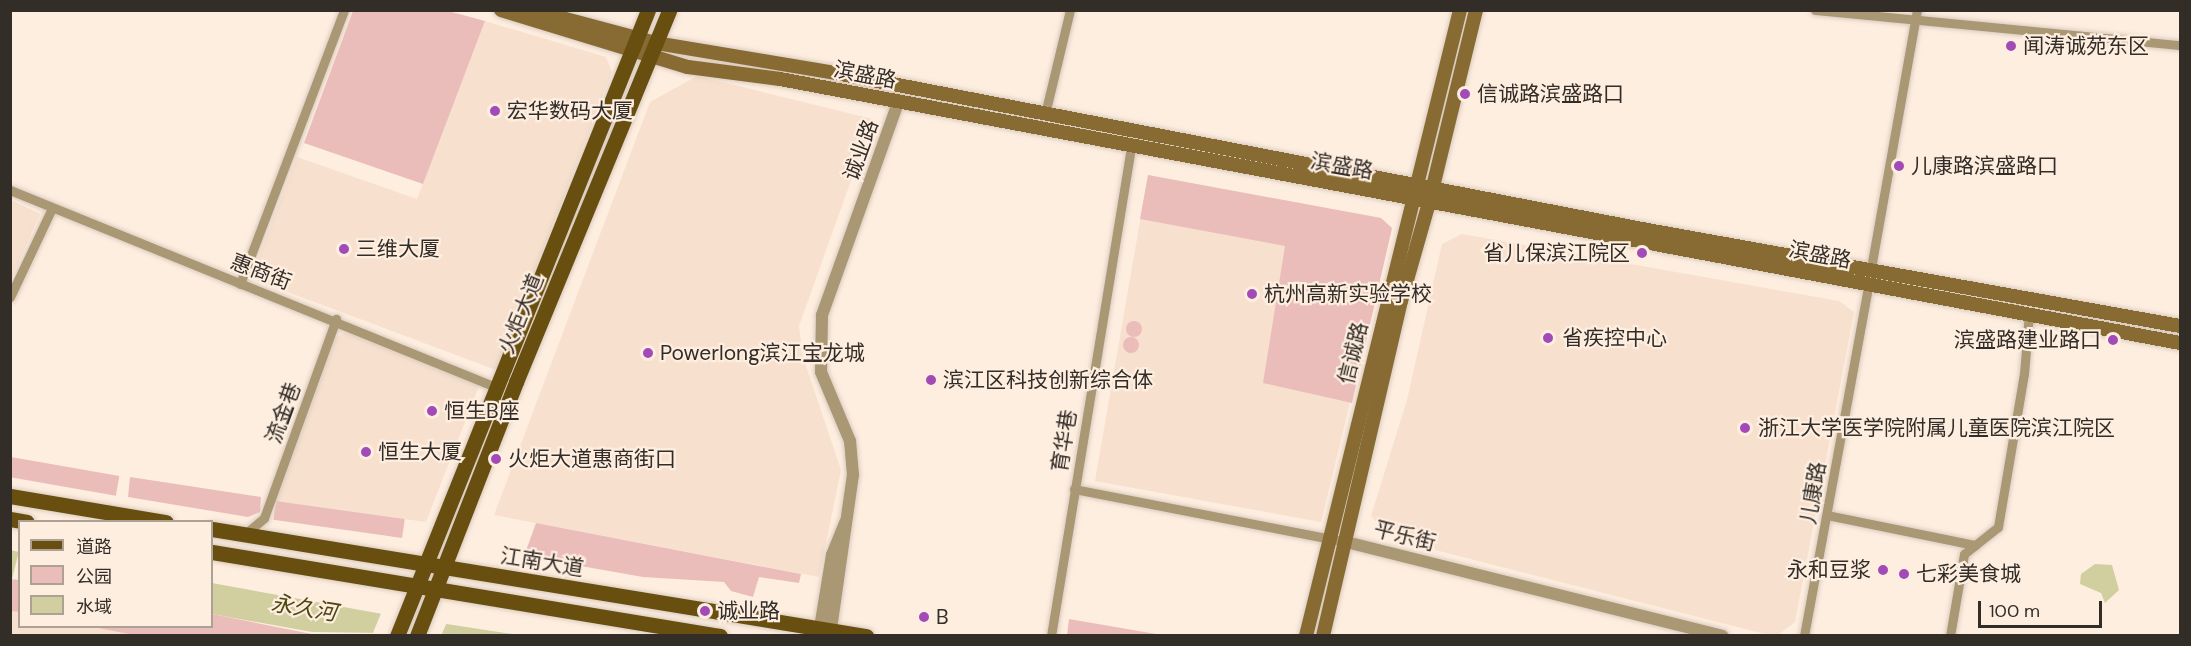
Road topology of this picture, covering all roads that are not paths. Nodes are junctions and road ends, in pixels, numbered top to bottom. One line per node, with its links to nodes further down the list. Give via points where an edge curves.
1 (344, 10): 25 (street)
2 (501, 10): 12 (main road, 滨盛路)
3 (532, 10): 12 (main road, 滨盛路)
4 (648, 10): 12 (main road, 火炬大道)
5 (669, 10): 14 (main road, 火炬大道)
6 (1070, 10): 16 (street)
7 (1460, 10): 18 (main road, 信诚路)
8 (1476, 10): 19 (main road, 信诚路)
9 (1815, 10): 11 (street)
10 (1917, 10): 11 (street)
11 (1915, 22): 13 (street); 24 (street)
12 (634, 45): 14 (main road, 滨盛路); 32 (main road, 火炬大道)
13 (2181, 45)
14 (653, 50): 15 (main road, 滨盛路); 16 (main road, 滨盛路); 46 (main road, 火炬大道)
15 (898, 103): 17 (main road, 滨盛路); 49 (street, 诚业路, via 822,315 821,372 850,441 853,475)
16 (1045, 114): 18 (main road, 滨盛路)
17 (1131, 147): 21 (main road, 滨盛路); 33 (street, 育华巷)
18 (1417, 186): 19 (main road, 滨盛路); 21 (main road, 信诚路)
19 (1433, 189): 22 (main road, 信诚路); 24 (main road, 滨盛路)
20 (10, 190): 23 (street, 惠商街)
21 (1413, 200): 22 (main road, 滨盛路); 40 (main road, 信诚路)
22 (1429, 203): 26 (main road, 滨盛路); 42 (main road, 信诚路, via 1401,301)
23 (51, 208): 25 (street, 惠商街); 27 (street)
24 (1871, 268): 30 (main road, 滨盛路)
25 (240, 284): 29 (street, 惠商街)
26 (1868, 286): 28 (main road, 滨盛路); 35 (street, 儿康路)
27 (10, 297)
28 (2029, 313): 31 (main road, 滨盛路); 43 (street, via 2024,374 1998,527)
29 (336, 319): 32 (street, 惠商街); 36 (street, 流金巷)
30 (2181, 326)
31 (2181, 344)
32 (498, 388): 45 (main road, 火炬大道)
33 (1074, 489): 40 (street, 平乐街); 54 (street, 育华巷)
34 (10, 496): 37 (main road)
35 (1827, 515): 43 (street); 58 (street, 儿康路)
36 (263, 519): 39 (street); 41 (street)
37 (154, 520)
38 (213, 529): 39 (main road, 江南大道)
39 (245, 534): 41 (main road, 江南大道)
40 (1329, 538): 42 (street, 平乐街); 55 (main road, 信诚路)
41 (273, 540): 45 (main road, 江南大道)
42 (1346, 542): 56 (main road, 信诚路); 57 (street, 平乐街)
43 (1975, 545): 59 (street, via 1964,554)
44 (213, 552): 47 (main road)
45 (426, 565): 46 (main road, 江南大道); 47 (main road, 火炬大道)
46 (444, 568): 48 (main road, 火炬大道); 49 (main road, 江南大道)
47 (417, 587): 48 (main road); 50 (main road, 火炬大道)
48 (436, 591): 51 (main road, 火炬大道); 52 (main road)
49 (825, 628): 53 (main road, 江南大道)
50 (397, 636)
51 (417, 636)
52 (720, 636)
53 (866, 636)
54 (1051, 636)
55 (1306, 636)
56 (1323, 636)
57 (1722, 636)
58 (1804, 636)
59 (1950, 636)

